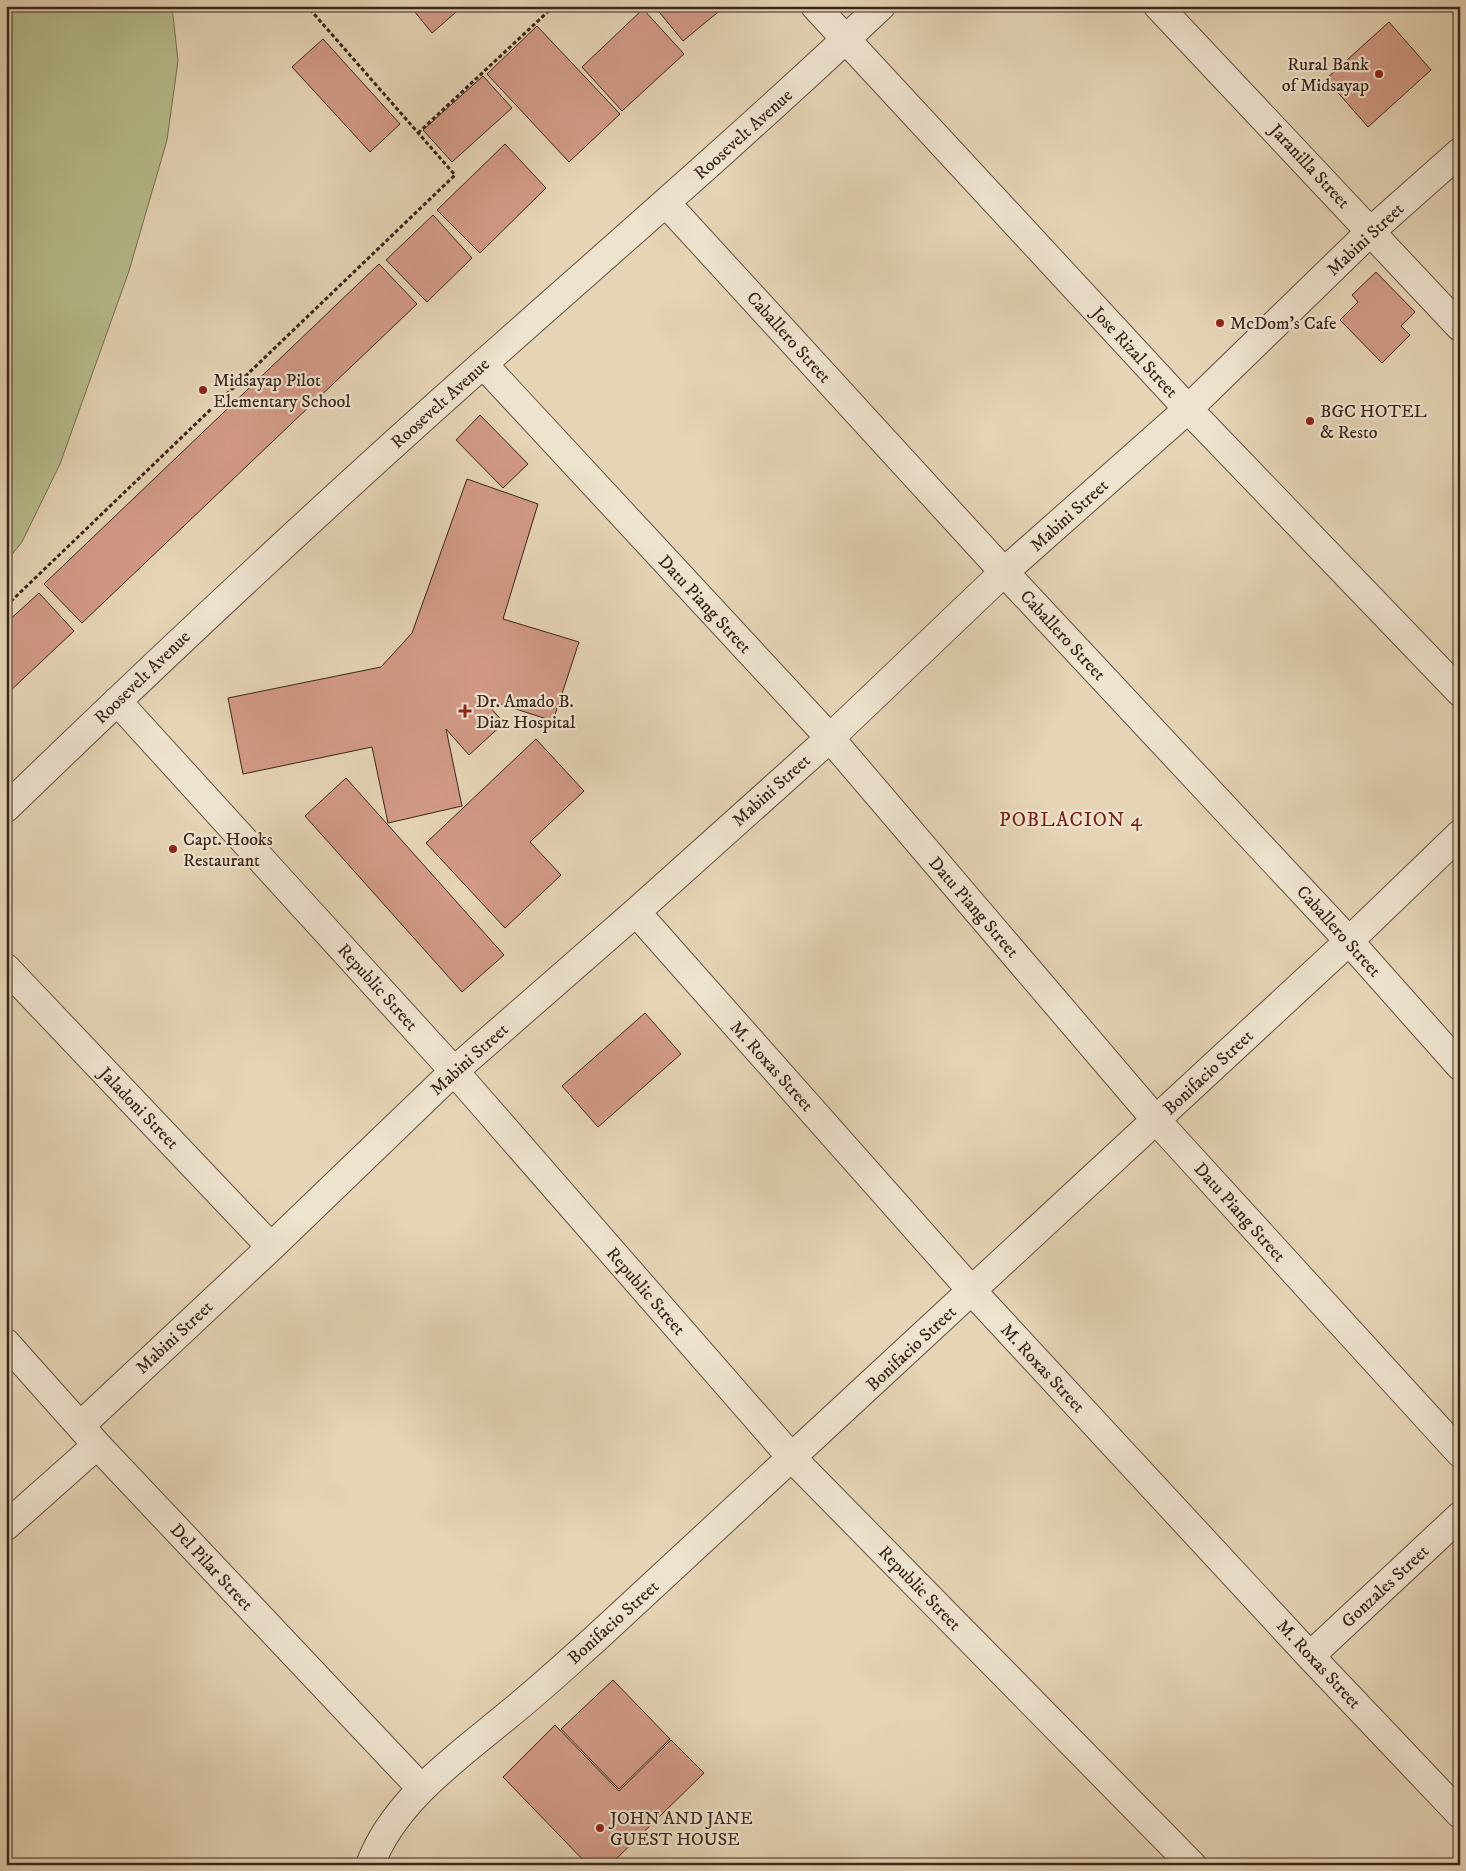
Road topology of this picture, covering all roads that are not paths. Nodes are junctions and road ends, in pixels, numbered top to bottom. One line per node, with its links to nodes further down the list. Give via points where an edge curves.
1 (815, 6): 4 (street, Jose Rizal Street)
2 (882, 6): 4 (street, Roosevelt Avenue)
3 (1158, 6): 7 (street, Jaranilla Street)
4 (846, 39): 6 (street, Roosevelt Avenue); 10 (street, Jose Rizal Street)
5 (1460, 152): 7 (street, Mabini Street)
6 (666, 203): 9 (street, Roosevelt Avenue); 11 (street, Caballero Street)
7 (1371, 231): 8 (street, Jaranilla Street); 10 (street, Mabini Street)
8 (1460, 327)
9 (483, 364): 13 (street, Roosevelt Avenue); 14 (street, Datu Piang Street)
10 (1188, 409): 11 (street, Mabini Street); 12 (street, Jose Rizal Street)
11 (1004, 572): 14 (street, Mabini Street); 18 (street, Caballero Street)
12 (1460, 692)
13 (117, 702): 15 (street, Roosevelt Avenue); 21 (street, Republic Street)
14 (830, 738): 17 (street, Mabini Street); 22 (street, Datu Piang Street)
15 (6, 808)
16 (1460, 834): 18 (street, Bonifacio Street)
17 (636, 912): 21 (street, Mabini Street); 24 (street, M. Roxas Street)
18 (1349, 941): 20 (street, Caballero Street); 22 (street, Bonifacio Street)
19 (6, 968): 23 (street, Jaladoni Street)
20 (1460, 1066)
21 (454, 1071): 23 (street, Mabini Street); 28 (street, Republic Street)
22 (1156, 1120): 24 (street, Bonifacio Street); 27 (street, Datu Piang Street)
23 (271, 1247): 26 (street, Mabini Street)
24 (972, 1291): 28 (street, Bonifacio Street); 31 (street, M. Roxas Street)
25 (6, 1343): 26 (street, Del Pilar Street)
26 (88, 1435): 30 (street, Mabini Street); 32 (street, Del Pilar Street)
27 (1460, 1453)
28 (792, 1458): 32 (street, Bonifacio Street, via 587,1646); 35 (street, Republic Street)
29 (1460, 1516): 31 (street, Gonzales Street)
30 (6, 1526)
31 (1310, 1656): 33 (street, M. Roxas Street)
32 (421, 1788): 34 (street, Bonifacio Street, via 388,1830)
33 (1460, 1814)
34 (370, 1865)
35 (1192, 1865)

